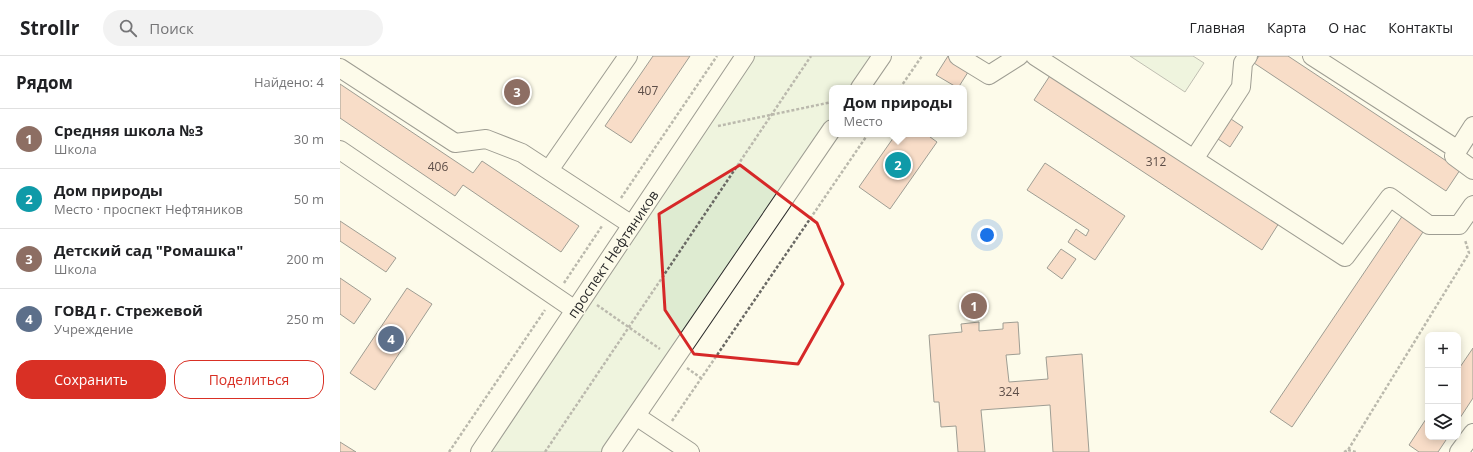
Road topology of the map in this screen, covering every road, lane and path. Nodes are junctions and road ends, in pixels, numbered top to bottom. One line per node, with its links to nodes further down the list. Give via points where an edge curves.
1 (628, 56): 24 (street)
2 (717, 56): 27 (path)
3 (745, 56): 17 (street, проспект Нефтяников)
4 (811, 56): 16 (path)
5 (882, 56): 13 (street)
6 (922, 56): 14 (path)
7 (958, 56): 8 (street, via 988,75)
8 (1019, 56)
9 (1035, 56): 23 (street)
10 (1248, 56): 23 (street, via 1243,63 1241,87)
11 (1312, 56): 22 (street)
12 (340, 68): 24 (street, via 455,144 486,139 522,153)
13 (862, 85)
14 (902, 85)
15 (829, 103): 16 (path)
16 (772, 114): 17 (path, via 720,127); 38 (path)
17 (704, 118): 28 (street, проспект Нефтяников)
18 (1473, 126): 22 (street)
19 (829, 133): 32 (street)
20 (866, 137): 34 (path)
21 (340, 150): 30 (street)
22 (1458, 150): 25 (street, via 1454,156)
23 (1194, 159): 29 (street, via 1345,257 1390,197 1429,225)
24 (548, 170): 27 (street)
25 (1473, 170)
26 (1473, 205): 29 (street)
27 (612, 212): 28 (street); 30 (path)
28 (632, 225): 31 (street, проспект Нефтяников)
29 (1460, 225): 35 (path, via 1469,253)
30 (555, 296): 31 (street); 36 (path)
31 (575, 310): 37 (street, проспект Нефтяников)
32 (636, 416): 34 (street); 39 (street)
33 (1473, 433): 43 (street)
34 (663, 434): 40 (street)
35 (1348, 450): 41 (path); 42 (path)
36 (449, 452)
37 (480, 452)
38 (545, 452)
39 (612, 452)
40 (690, 452)
41 (1344, 452)
42 (1356, 452)
43 (1459, 452)

